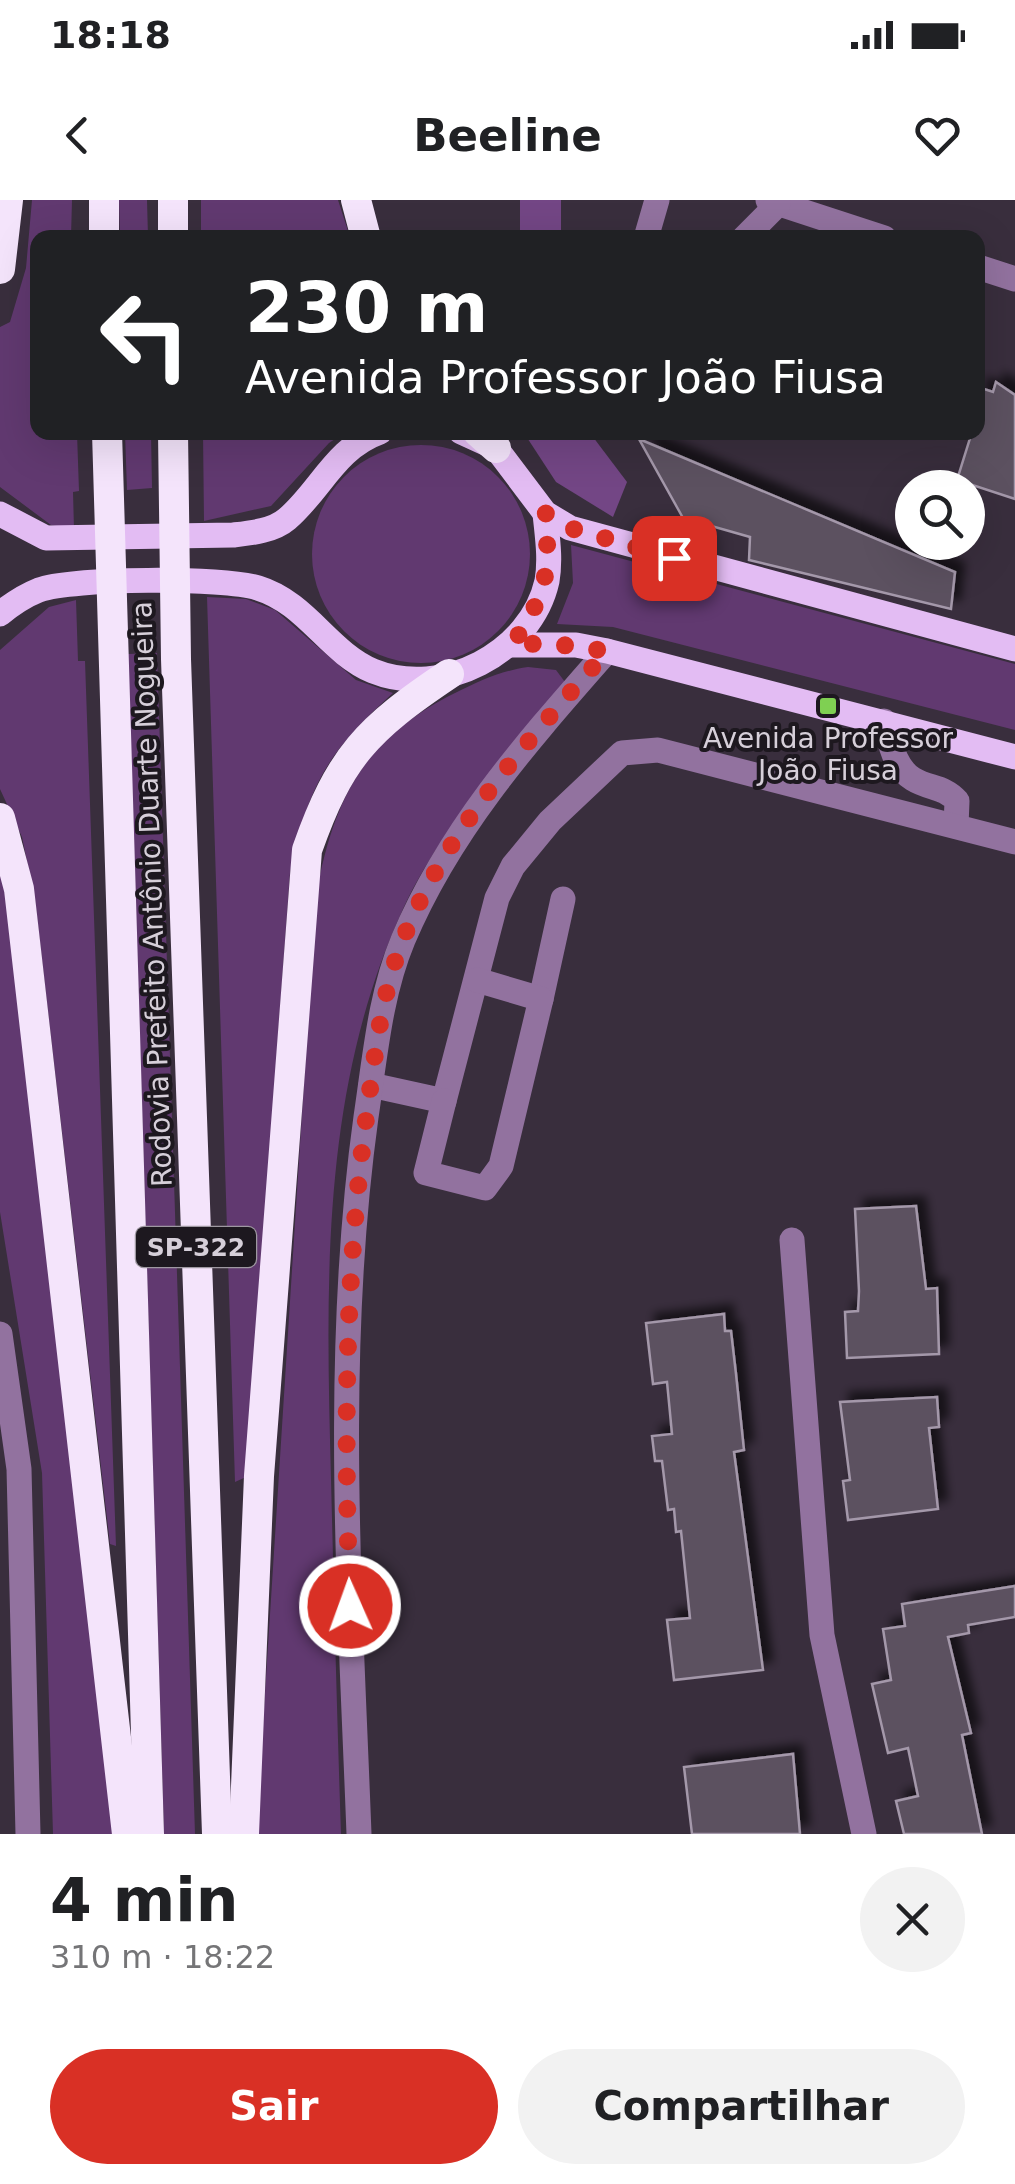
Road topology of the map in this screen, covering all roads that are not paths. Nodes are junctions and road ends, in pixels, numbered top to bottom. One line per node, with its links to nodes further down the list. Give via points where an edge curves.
1 (8, 200): 14 (highway)
2 (104, 200): 7 (highway)
3 (173, 200): 8 (highway)
4 (356, 200): 9 (highway)
5 (657, 200): 10 (street)
6 (773, 202): 11 (street); 12 (street)
7 (104, 230)
8 (173, 230)
9 (364, 230)
10 (648, 230)
11 (750, 230)
12 (859, 230)
13 (985, 269): 15 (street)
14 (0, 270)
15 (1015, 279)
16 (106, 440): 41 (highway, Rodovia Prefeito Antônio Duarte Nogueira / SP-322)
17 (173, 440): 42 (highway, Rodovia Prefeito Antônio Duarte Nogueira / SP-322)
18 (359, 440): 21 (main road, via 286,520 261,531 46,538)
19 (487, 440): 20 (main road)
20 (545, 513): 23 (main road, via 546,584); 24 (main road, via 600,538)
21 (0, 514)
22 (0, 614): 26 (main road, via 42,589 74,584 231,583 284,597 374,672 421,679)
23 (512, 645): 25 (main road); 26 (main road)
24 (1015, 649)
25 (607, 651): 27 (main road); 35 (street, via 502,771 434,876 402,942 380,1016)
26 (448, 674): 43 (highway, via 363,738 323,806 307,850 259,1476)
27 (884, 721): 28 (main road); 30 (street, via 896,760 912,779 947,790 956,801)
28 (1015, 757)
29 (0, 818): 40 (highway, via 22,908)
30 (956, 826): 31 (street); 33 (street, via 658,750 622,754 513,866 497,898)
31 (1015, 842)
32 (563, 899): 34 (street)
33 (478, 980): 34 (street); 36 (street)
34 (541, 999): 36 (street, via 501,1166 484,1188 426,1174)
35 (370, 1085): 36 (street); 44 (street, via 343,1416)
36 (444, 1102)
37 (792, 1240): 45 (street, via 822,1634)
38 (0, 1334): 39 (street, via 18,1469)
39 (28, 1834)
40 (127, 1834)
41 (150, 1834)
42 (216, 1834)
43 (244, 1834)
44 (359, 1834)
45 (864, 1834)

